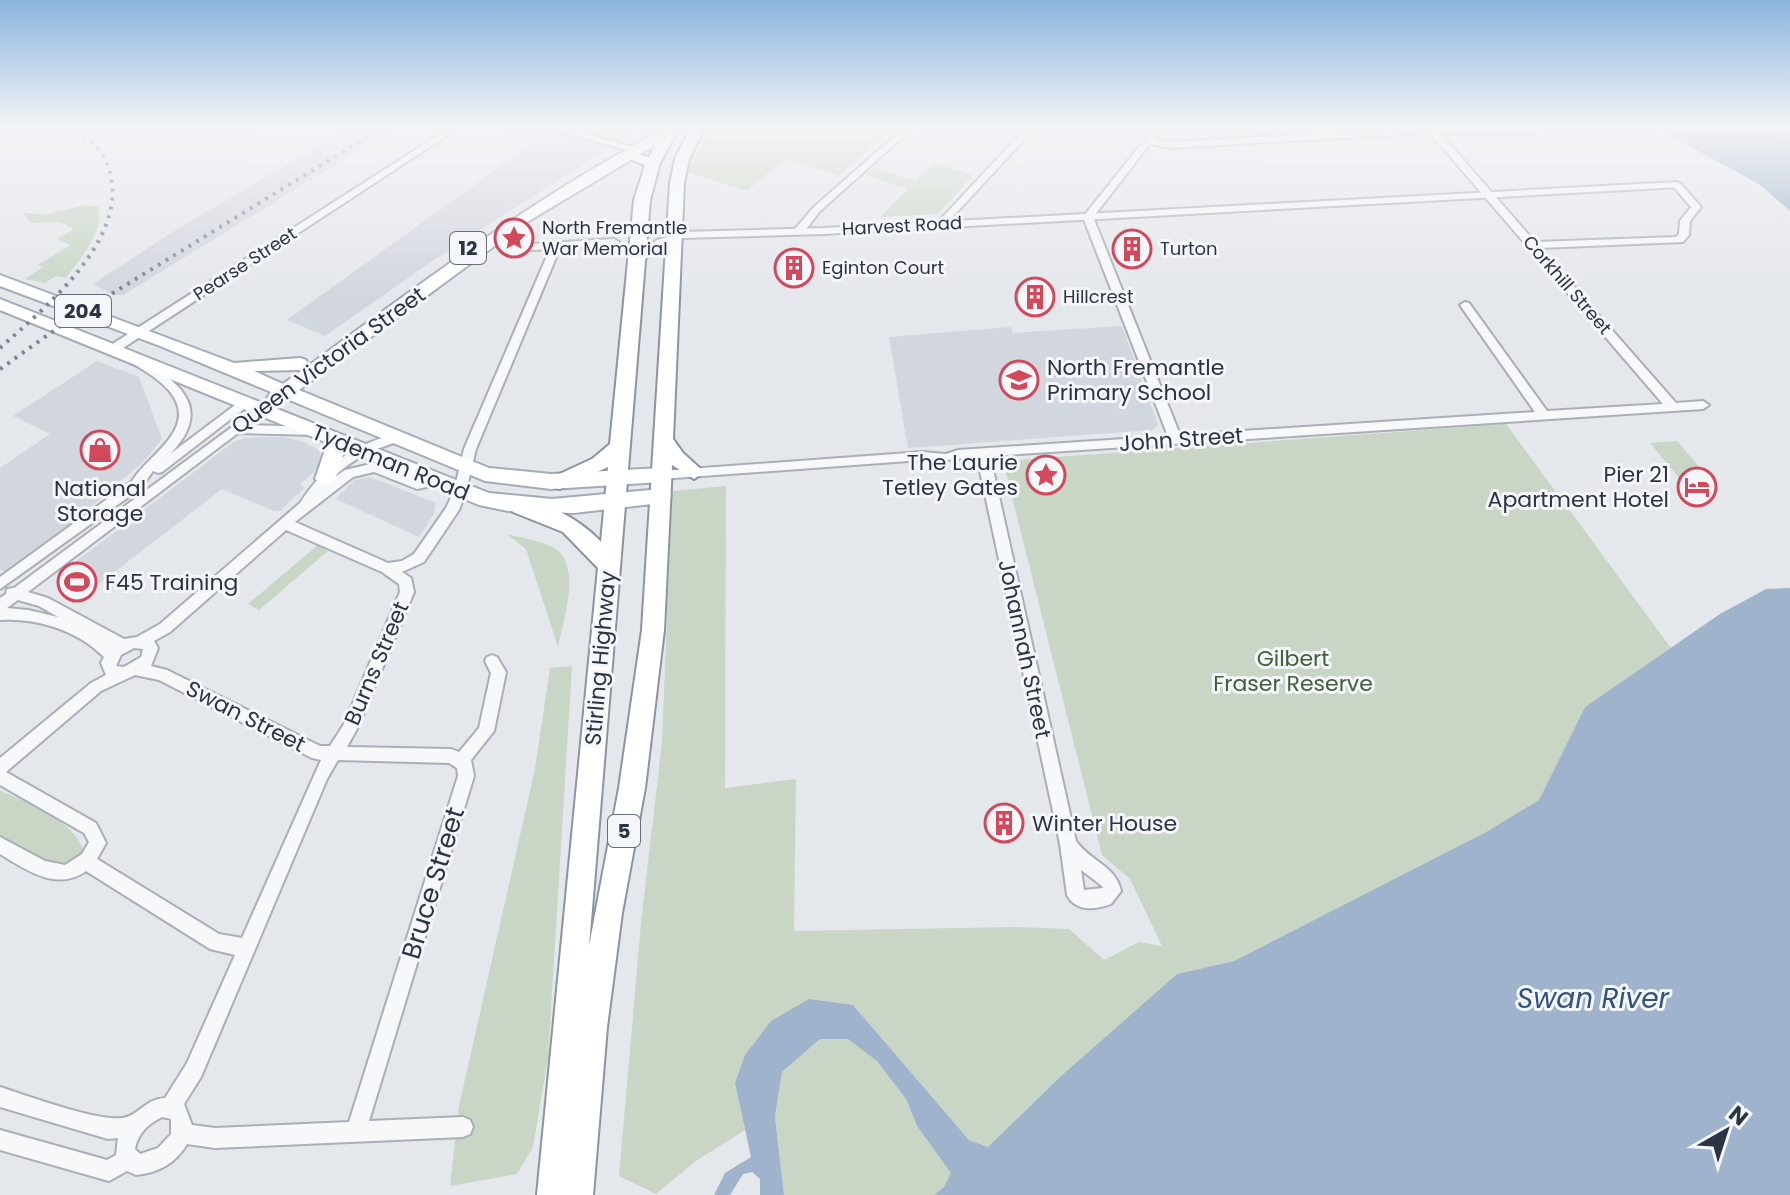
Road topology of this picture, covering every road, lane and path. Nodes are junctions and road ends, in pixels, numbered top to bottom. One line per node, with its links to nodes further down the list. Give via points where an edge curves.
1 (370, 183): 24 (street, Pearse Street)
2 (577, 183): 16 (main road, Queen Victoria Street / 12)
3 (649, 183): 12 (main road, Stirling Highway / 5)
4 (679, 183): 15 (main road, Stirling Highway / 5)
5 (847, 183): 14 (street)
6 (980, 183): 13 (street)
7 (1115, 183): 11 (street)
8 (1478, 183): 10 (street, Corkhill Street)
9 (1677, 185): 10 (street, Harvest Road); 18 (street, via 1696,207 1679,240)
10 (1487, 193): 11 (street, Harvest Road); 18 (street, Corkhill Street)
11 (1088, 217): 13 (street, Harvest Road); 37 (street)
12 (640, 224): 15 (street, Harvest Road); 20 (main road, Stirling Highway / 5)
13 (941, 224): 14 (street, Harvest Road)
14 (799, 231): 15 (street, Harvest Road)
15 (673, 238): 20 (street); 36 (main road, Stirling Highway / 5)
16 (485, 241): 19 (street, via 510,248); 26 (main road, Queen Victoria Street / 12); 28 (main road, Queen Victoria Street / 12)
17 (614, 242): 19 (street)
18 (1533, 245): 31 (street, Corkhill Street)
19 (556, 246): 41 (street, Burns Street)
20 (637, 260): 38 (main road, Stirling Highway / 5)
21 (0, 280): 24 (main road, Tydeman Road / 204)
22 (0, 304): 25 (main road, Tydeman Road / 204)
23 (1465, 305): 32 (street)
24 (139, 333): 25 (street, Pearse Street); 27 (main road, Tydeman Road / 204)
25 (115, 348): 29 (main road, Tydeman Road / 204); 47 (street, via 175,386 187,412 179,436)
26 (300, 364): 27 (main road); 28 (main road, Queen Victoria Street / 12)
27 (234, 370): 28 (main road, Tydeman Road / 204)
28 (279, 388): 29 (main road, Queen Victoria Street / 12); 35 (main road, Tydeman Road / 204)
29 (255, 405): 33 (street, Queen Victoria Street / 12); 34 (main road, Tydeman Road / 204); 47 (street, Queen Victoria Street / 12)
30 (1703, 405): 31 (street, John Street)
31 (1673, 407): 32 (street, John Street)
32 (1543, 415): 37 (street, John Street)
33 (235, 429): 34 (street); 57 (street, Queen Victoria Street / 12)
34 (325, 435): 39 (main road, Tydeman Road / 204); 43 (main road, via 335,450)
35 (400, 437): 39 (street); 41 (main road, Tydeman Road / 204)
36 (663, 439): 42 (main road); 48 (main road, Stirling Highway / 5)
37 (1175, 439): 40 (street, John Street)
38 (620, 447): 44 (main road, Stirling Highway / 5); 46 (main road, via 599,464)
39 (359, 449): 43 (street); 45 (main road, Tydeman Road / 204)
40 (983, 454): 42 (street, John Street); 66 (street, Johannah Street)
41 (466, 465): 46 (main road, Tydeman Road / 204, via 513,480); 49 (street, Burns Street)
42 (694, 472): 48 (street, John Street)
43 (325, 479): 51 (street)
44 (617, 479): 46 (main road, Tydeman Road / 204); 48 (main road, Tydeman Road); 50 (main road, Stirling Highway / 5)
45 (437, 481): 49 (main road, Tydeman Road / 204); 51 (street, via 417,484 375,467 361,469)
46 (560, 482)
47 (136, 485): 56 (street, Queen Victoria Street / 12)
48 (661, 485): 50 (main road, Tydeman Road); 78 (main road, Stirling Highway / 5, via 653,630 632,788)
49 (460, 491): 52 (main road, Tydeman Road / 204); 55 (street, Burns Street, via 419,558)
50 (614, 502): 52 (main road, Tydeman Road / 204); 54 (main road, Stirling Highway / 5)
51 (305, 506): 53 (street)
52 (520, 507): 54 (main road, via 582,532)
53 (286, 524): 55 (street); 60 (street)
54 (608, 565): 78 (main road, Stirling Highway / 5)
55 (387, 568): 62 (street, Burns Street, via 406,582 407,592 350,727)
56 (0, 587): 57 (street, Swan Street)
57 (16, 594): 58 (street, Queen Victoria Street / 12); 60 (street, Swan Street, via 43,602)
58 (0, 606)
59 (0, 614): 60 (street, Swan Street, via 25,614 69,628)
60 (130, 657): 62 (street, Swan Street, via 318,753); 64 (street)
61 (492, 661): 63 (street, via 499,672 486,731)
62 (332, 753): 63 (street); 69 (street, Burns Street)
63 (462, 760): 74 (street, Bruce Street, via 466,776)
64 (0, 768)
65 (0, 777): 68 (street, via 90,828 98,843)
66 (1068, 844)
67 (0, 845): 68 (street, via 48,872 66,875)
68 (88, 863): 69 (street, via 216,943)
69 (245, 947): 71 (street, Burns Street, via 194,1070)
70 (0, 1097): 72 (street, via 108,1129)
71 (171, 1107): 72 (street, via 151,1111); 75 (street, via 182,1117)
72 (134, 1126): 77 (street, via 125,1144)
73 (463, 1127): 74 (street)
74 (356, 1131): 75 (street, via 215,1138)
75 (181, 1133): 77 (street, via 158,1161 136,1165)
76 (0, 1140): 77 (street, via 109,1171)
77 (127, 1159)
78 (566, 1181)

